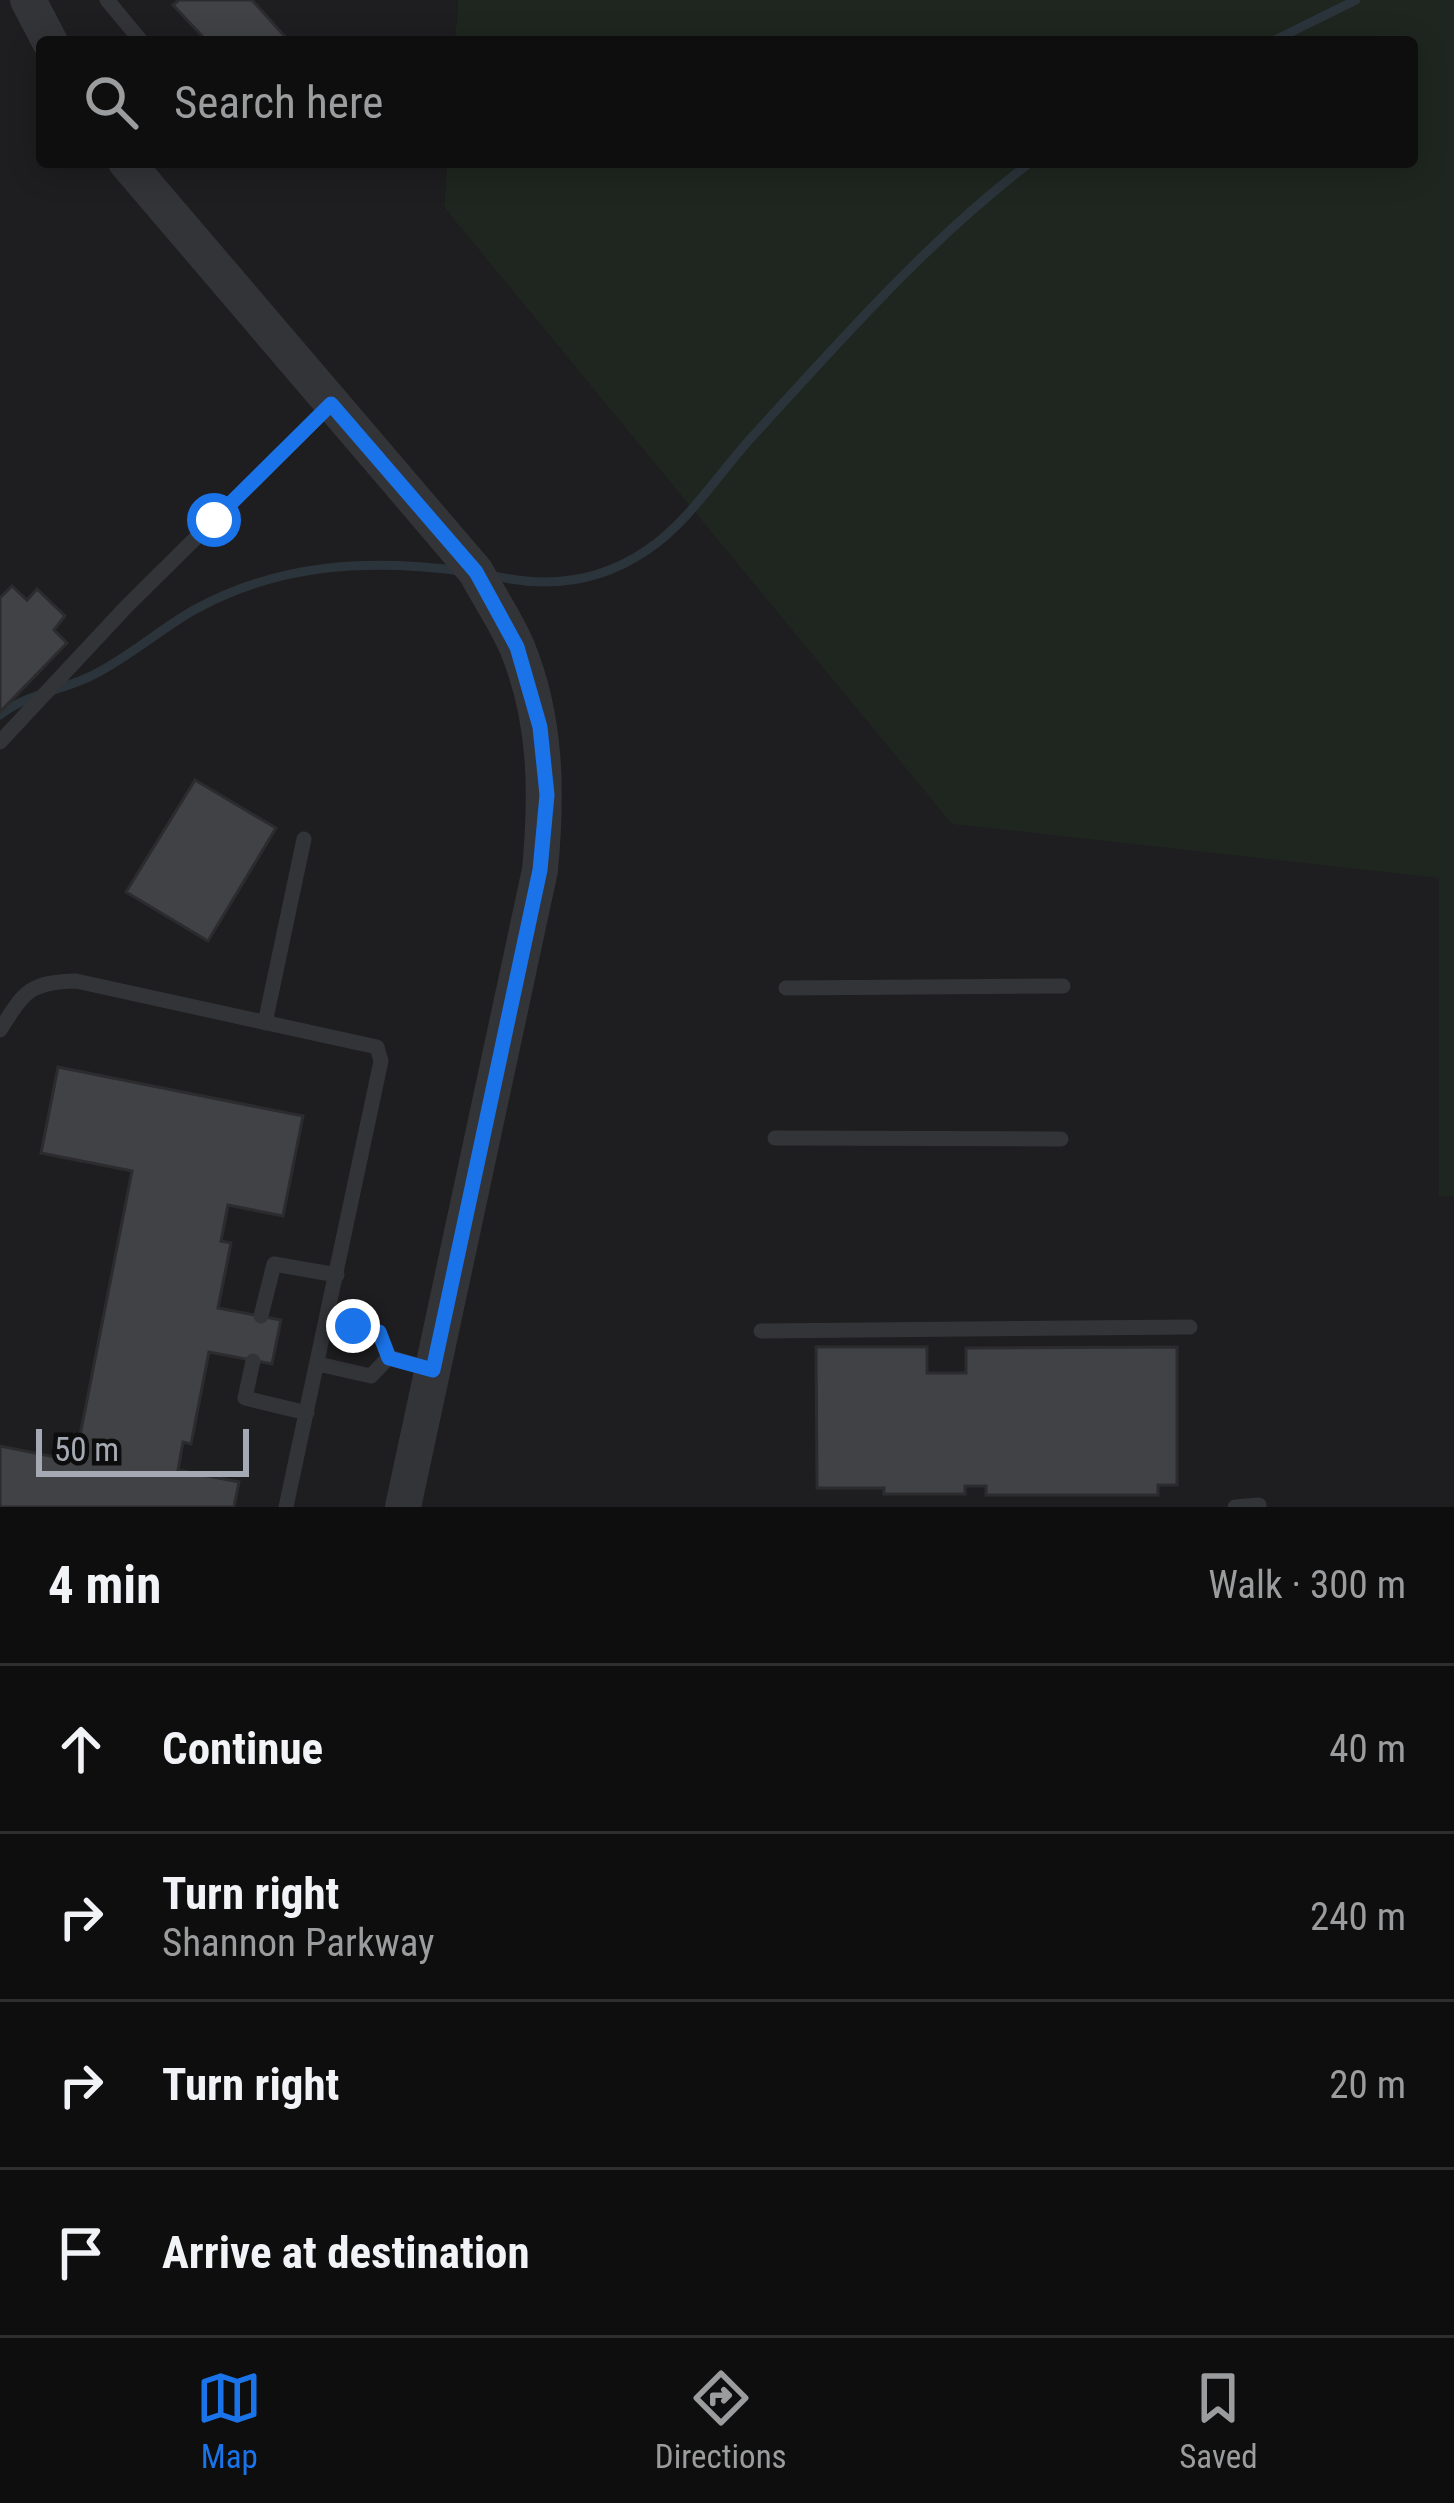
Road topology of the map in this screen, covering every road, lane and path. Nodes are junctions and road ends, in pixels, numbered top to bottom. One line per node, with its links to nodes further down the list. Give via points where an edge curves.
1 (107, 0): 4 (lane)
2 (29, 2): 3 (street)
3 (47, 36)
4 (137, 36)
5 (131, 168): 6 (street)
6 (331, 404): 7 (lane); 23 (street, via 476,572 517,647 540,727 547,795 540,870)
7 (0, 742)
8 (304, 839): 11 (lane)
9 (1063, 986): 10 (lane)
10 (786, 988)
11 (265, 1023): 12 (lane, via 76,980 41,982 21,996); 15 (lane, via 376,1047 381,1060)
12 (0, 1030)
13 (775, 1138): 14 (lane)
14 (1061, 1139)
15 (337, 1275): 16 (lane, via 274,1264); 17 (lane)
16 (262, 1316)
17 (328, 1319): 20 (lane, via 379,1332); 22 (lane)
18 (1190, 1328): 19 (lane)
19 (760, 1331)
20 (389, 1358): 22 (lane, via 370,1376); 23 (lane)
21 (253, 1361): 24 (lane, via 245,1398)
22 (318, 1364): 24 (lane)
23 (433, 1370): 27 (street)
24 (307, 1413): 26 (lane)
25 (1259, 1505): 28 (lane)
26 (286, 1507)
27 (403, 1507)
28 (1235, 1507)

